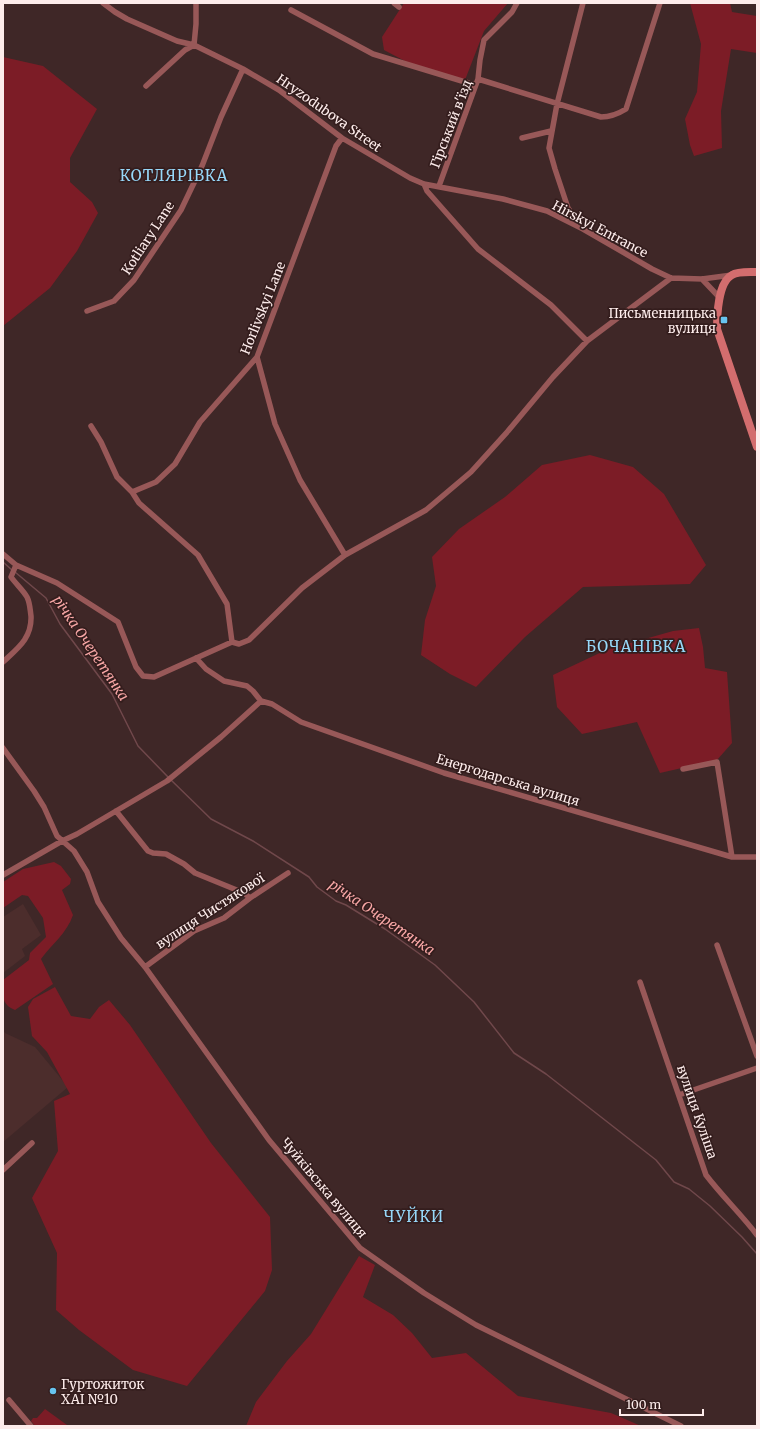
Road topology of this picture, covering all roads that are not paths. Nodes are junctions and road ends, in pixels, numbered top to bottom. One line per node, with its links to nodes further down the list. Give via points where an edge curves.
1 (103, 3): 9 (street, Hryzodubova Street, via 127,19 177,41)
2 (196, 3): 9 (street)
3 (394, 3): 7 (street)
4 (518, 3): 11 (street, via 484,40)
5 (583, 3): 14 (street)
6 (660, 3): 14 (street, Гірський в'їзд, via 626,108 619,114 601,117)
7 (399, 6)
8 (290, 10): 12 (street, via 373,54)
9 (194, 45): 10 (street, Hryzodubova Street); 13 (street, via 185,50)
10 (243, 69): 16 (street, Hryzodubova Street, via 279,90); 26 (street, Kotliary Lane, via 181,210 134,280 114,300)
11 (478, 79): 12 (street, Гірський в'їзд); 14 (street, Гірський в'їзд)
12 (475, 85): 19 (street, Гірський в'їзд)
13 (146, 86)
14 (557, 104): 15 (street)
15 (551, 130): 17 (street); 20 (street, via 549,148 555,169 568,208)
16 (342, 138): 18 (street, Hryzodubova Street); 28 (street, Horlivskyi Lane, via 336,146)
17 (522, 138)
18 (424, 184): 19 (street, Hirskyi Entrance); 27 (street, via 427,191 478,249 551,305)
19 (439, 186): 20 (street, Hirskyi Entrance, via 547,211)
20 (583, 229): 23 (street, Hirskyi Entrance)
21 (757, 272): 22 (main road)
22 (732, 275): 24 (street); 25 (main road)
23 (671, 278): 24 (street); 27 (street)
24 (702, 279): 25 (street)
25 (719, 297): 30 (main road, via 717,329)
26 (87, 311)
27 (586, 341): 33 (street, via 471,472 426,510)
28 (257, 358): 31 (street, Horlivskyi Lane, via 200,422 175,464 156,482); 33 (street, via 274,424 300,480)
29 (91, 426): 31 (street, via 117,477)
30 (757, 447)
31 (132, 492): 35 (street, via 139,503 198,555 227,604)
32 (3, 554): 34 (street)
33 (345, 555): 35 (street, via 302,588 249,640 239,644)
34 (16, 565): 36 (street, via 57,583 118,622 136,667 143,676 154,677); 37 (street, via 11,577 26,597 30,607 31,623 29,634 18,649)
35 (232, 642): 36 (street)
36 (196, 658): 38 (street, Енергодарська вулиця, via 206,669 224,681 247,686)
37 (3, 662)
38 (261, 701): 41 (street, via 173,776); 43 (street, Енергодарська вулиця, via 272,704 301,722 444,773)
39 (3, 748): 42 (street, Чуйківська вулиця, via 34,791)
40 (683, 769): 43 (street, via 717,762)
41 (116, 811): 42 (street); 47 (street, via 148,851 166,854 195,873 244,893)
42 (62, 841): 46 (street); 49 (street, Чуйківська вулиця, via 74,851 87,872 98,902 121,938)
43 (732, 857): 44 (street, Енергодарська вулиця)
44 (757, 857)
45 (288, 874): 47 (street, вулиця Чистякової)
46 (3, 875)
47 (250, 898): 49 (street, вулиця Чистякової, via 224,918 194,931)
48 (717, 945): 51 (street)
49 (145, 967): 59 (street, Чуйківська вулиця, via 269,1140 360,1248 424,1293 476,1324)
50 (640, 982): 53 (street, вулиця Куліша)
51 (757, 1056)
52 (757, 1068): 53 (street)
53 (679, 1095): 56 (street, вулиця Куліша, via 706,1175)
54 (32, 1144): 55 (street)
55 (3, 1170)
56 (757, 1235)
57 (10, 1400): 58 (street)
58 (32, 1426)
59 (681, 1426)

